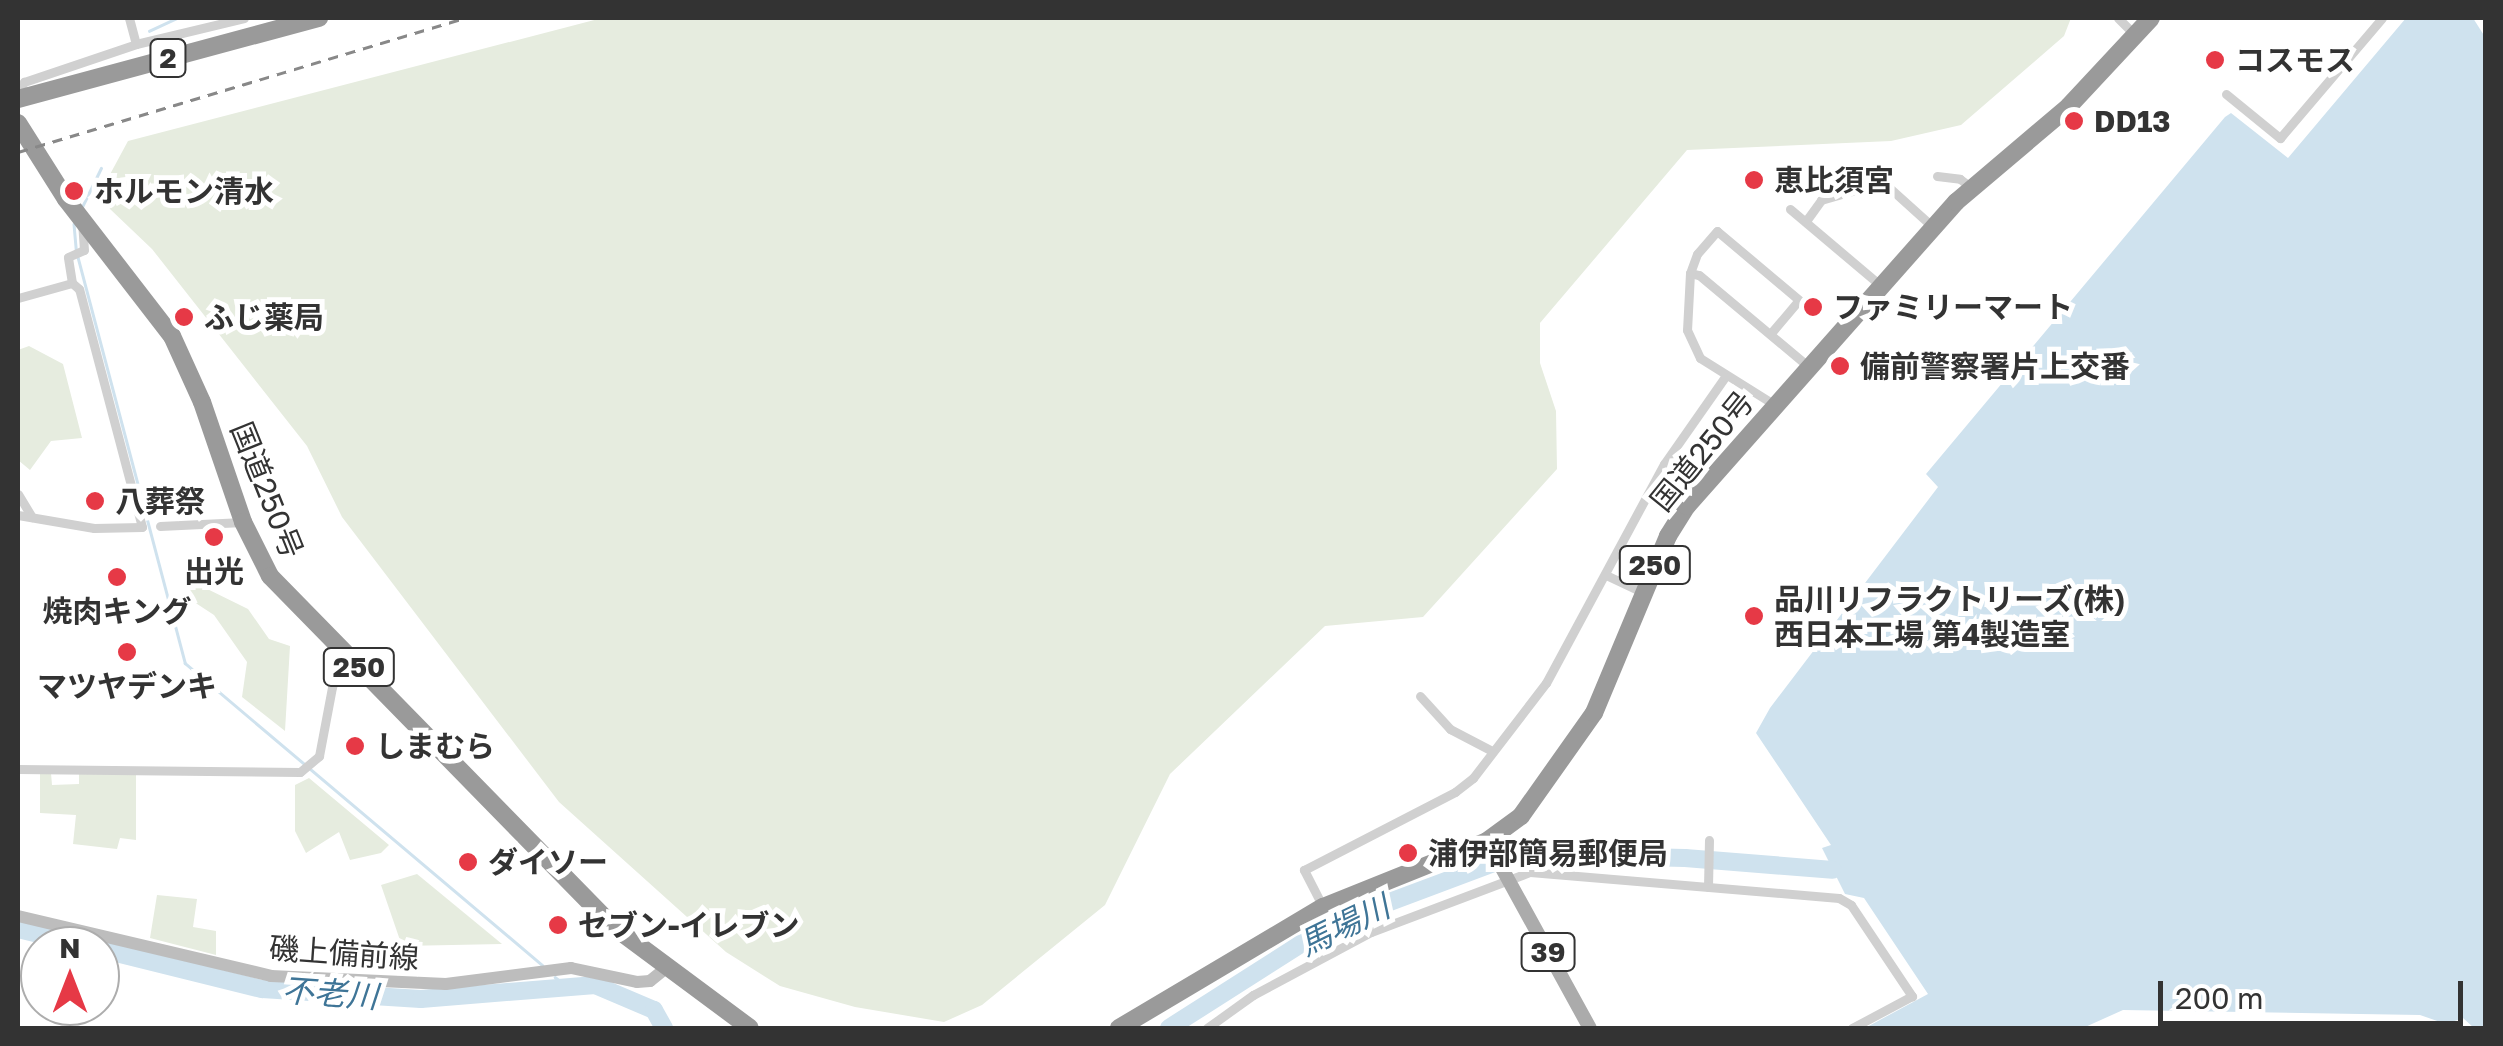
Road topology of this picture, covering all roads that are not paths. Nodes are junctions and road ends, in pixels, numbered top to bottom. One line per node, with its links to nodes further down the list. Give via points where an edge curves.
1 (128, 18): 8 (street)
2 (244, 18): 8 (street)
3 (318, 18): 10 (highway, 2)
4 (2118, 18): 7 (street)
5 (2151, 18): 7 (highway, 国道250号 / 250)
6 (2382, 18): 9 (street, via 2280,138)
7 (2135, 35): 13 (highway, 国道250号 / 250, via 2070,106)
8 (136, 44): 10 (street, via 24,82)
9 (2226, 94)
10 (18, 96)
11 (18, 123): 15 (highway, 国道250号 / 250)
12 (1937, 176): 13 (street)
13 (1972, 188): 17 (highway, 国道250号 / 250)
14 (1790, 208): 16 (street)
15 (83, 220): 19 (street, via 84,250 68,257); 29 (highway, 国道250号 / 250, via 172,336)
16 (1806, 221): 17 (street, via 1821,200 1884,182); 20 (street)
17 (1933, 227): 20 (highway, 国道250号 / 250)
18 (1690, 273): 22 (street); 22 (street, via 1717,231 1799,300); 24 (street, via 1687,330 1700,358)
19 (72, 283): 21 (street); 28 (street, via 80,289 142,527 111,530)
20 (1880, 285): 23 (highway, 国道250号 / 250)
21 (18, 298)
22 (1771, 333): 23 (street)
23 (1808, 367): 25 (highway, 国道250号 / 250)
24 (1724, 378): 25 (street); 31 (street, via 1664,464)
25 (1775, 405): 32 (highway, 国道250号 / 250, via 1687,506)
26 (18, 494): 28 (street)
27 (18, 515): 28 (street)
28 (32, 517)
29 (243, 522): 30 (street); 33 (highway, 国道250号 / 250, via 270,576)
30 (160, 526)
31 (1608, 576): 32 (street); 35 (street, via 1546,683)
32 (1642, 592): 38 (highway, 国道250号 / 250, via 1594,713 1536,798)
33 (345, 653): 36 (street, via 319,756 306,767); 43 (highway, 国道250号 / 250, via 614,927)
34 (1420, 696): 35 (street, via 1450,729)
35 (1492, 751): 41 (street, via 1455,792 1304,870)
36 (18, 769)
37 (1709, 840): 40 (street)
38 (1488, 845): 39 (main road, 39); 41 (highway, 国道250号 / 250)
39 (1507, 878): 40 (street, via 1530,872); 46 (street, via 1371,932 1253,994); 47 (main road, 39)
40 (1708, 885): 48 (street, via 1851,904 1912,996)
41 (1322, 907): 45 (highway, 国道250号 / 250)
42 (18, 916): 43 (main road, 磯上備前線, via 271,976 446,984 587,970 637,982)
43 (666, 968): 44 (highway, 国道250号 / 250)
44 (750, 1028)
45 (1119, 1028)
46 (1206, 1028)
47 (1590, 1028)
48 (1852, 1028)

